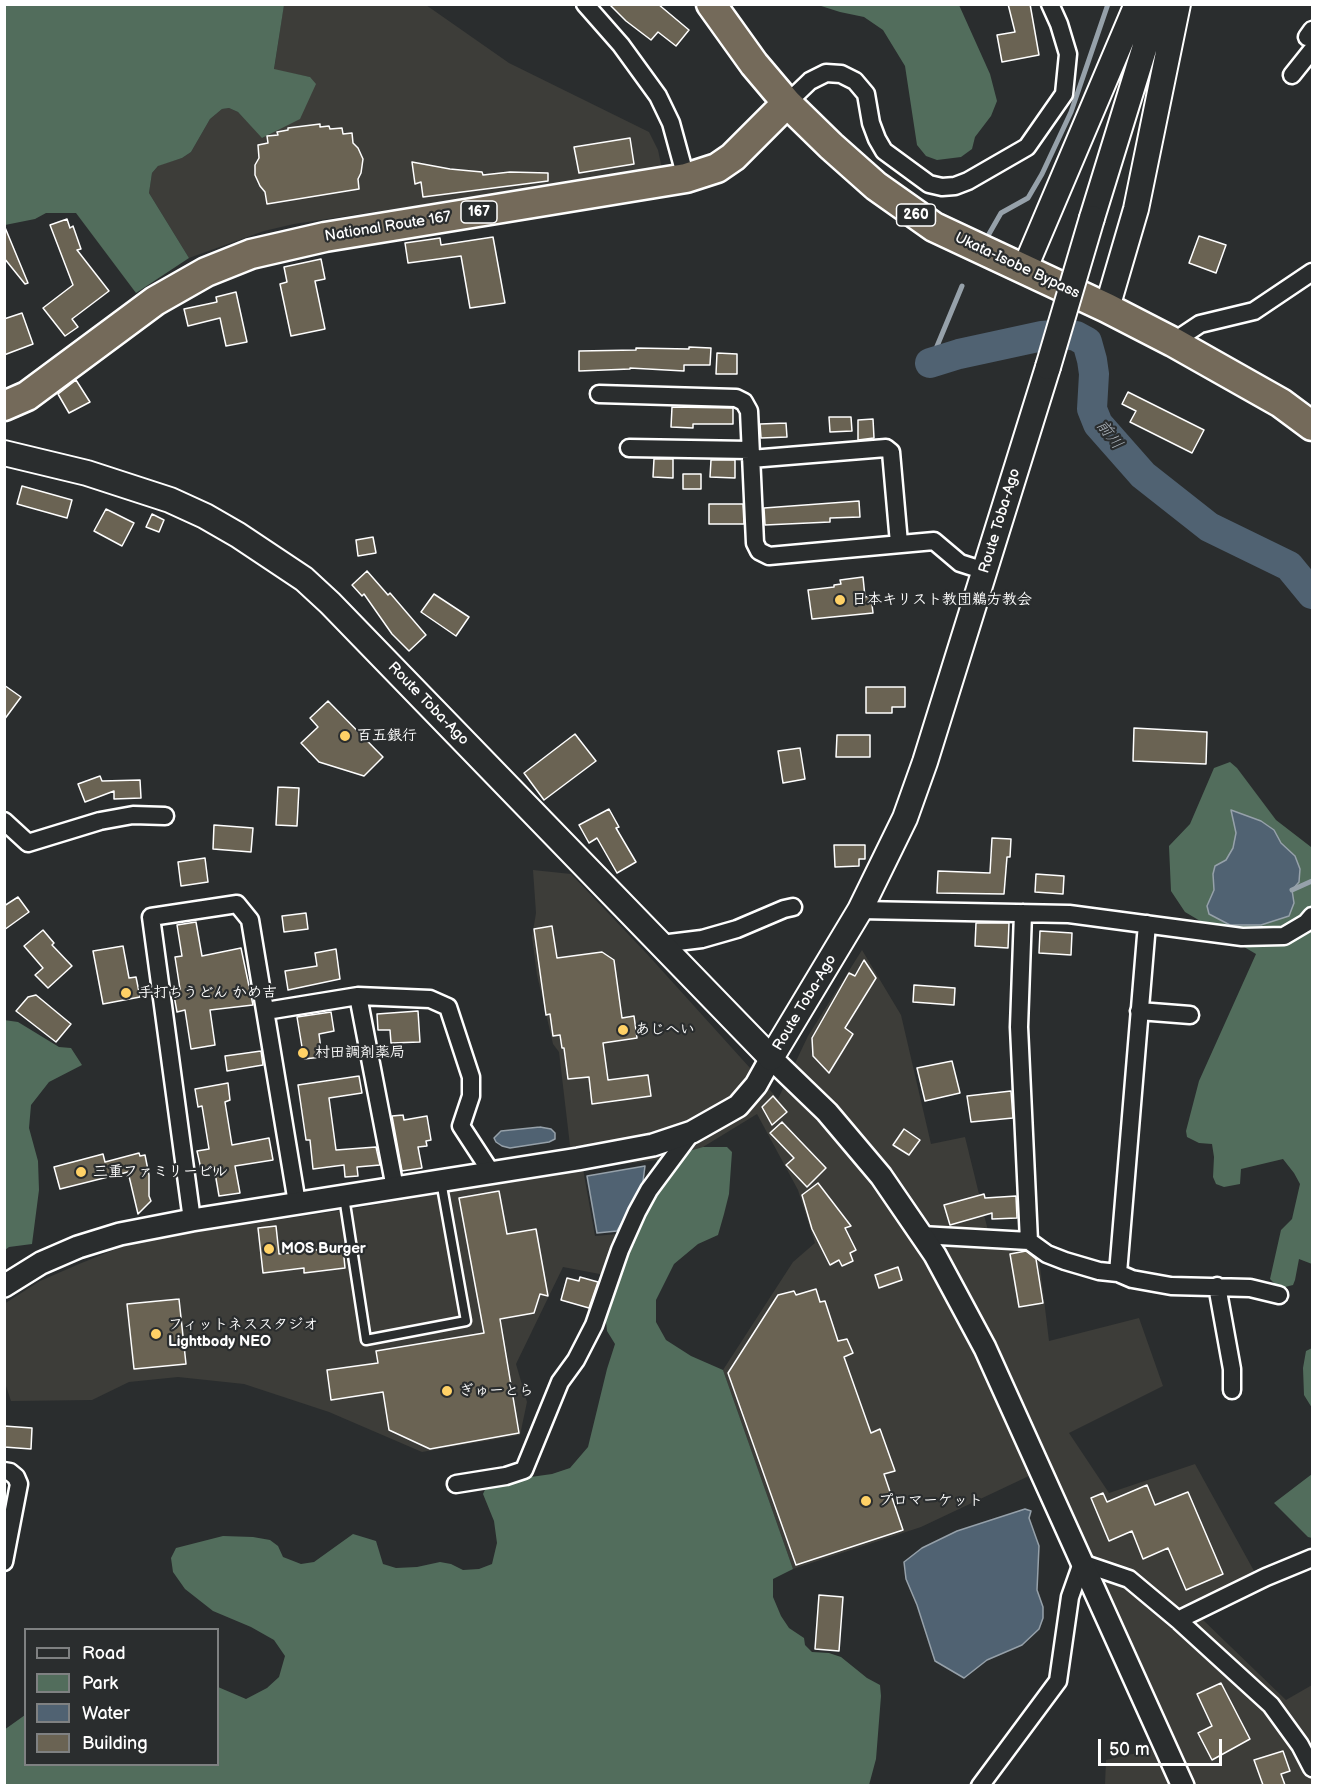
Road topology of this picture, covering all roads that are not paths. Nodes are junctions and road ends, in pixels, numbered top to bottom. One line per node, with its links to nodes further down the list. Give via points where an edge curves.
1 (585, 4): 10 (street, via 658,96 671,123)
2 (711, 4): 9 (highway, Ukata-Isobe Bypass)
3 (1050, 4): 9 (street, via 1068,54 1064,94 1027,147 955,186 929,184 884,151 871,123 866,94 855,81 841,74 825,73 810,81)
4 (1137, 4): 11 (main road)
5 (1158, 4): 22 (main road, Route Toba-Ago, bridge)
6 (1178, 4): 13 (main road, via 1136,209)
7 (1311, 39): 8 (street)
8 (1292, 75)
9 (787, 103): 10 (highway, National Route 167 / 167, via 733,157 717,168); 11 (highway, Ukata-Isobe Bypass / 260, via 876,186 934,227)
10 (686, 178): 16 (highway, National Route 167 / 167, via 325,237 251,254 206,272 146,307 27,396)
11 (1024, 270): 13 (highway, Ukata-Isobe Bypass / 260)
12 (1312, 272): 14 (street, via 1254,311 1200,324)
13 (1107, 308): 14 (highway, Ukata-Isobe Bypass / 260)
14 (1173, 342): 17 (highway, Ukata-Isobe Bypass / 260, via 1281,403)
15 (600, 394): 20 (street, via 736,398 749,411)
16 (4, 406)
17 (1312, 426)
18 (629, 448): 20 (street)
19 (4, 453): 30 (main road, Route Toba-Ago, via 87,473 170,500 238,535 304,579)
20 (751, 455): 21 (street, via 886,448 891,452); 21 (street, via 755,543 759,551 769,556)
21 (899, 543): 22 (street, via 934,541 960,563)
22 (985, 571): 26 (main road, Route Toba-Ago, via 905,818)
23 (165, 816): 24 (street, via 133,815 100,821 28,843)
24 (4, 821)
25 (793, 908): 30 (street, via 702,939)
26 (860, 910): 27 (street); 35 (main road, Route Toba-Ago)
27 (1023, 913): 29 (street, via 1069,914); 44 (street, via 1019,1026)
28 (1312, 916): 29 (street, via 1284,936 1242,937)
29 (1147, 924): 33 (street)
30 (661, 944): 35 (main road, Route Toba-Ago)
31 (358, 996): 32 (street); 37 (street, via 430,999 448,1007 471,1077 471,1096 461,1126); 39 (street)
32 (266, 1011): 41 (street); 42 (street, via 250,920 237,904 151,917)
33 (1139, 1011): 34 (street); 45 (street)
34 (1190, 1016)
35 (771, 1058): 36 (street, via 738,1106); 43 (street, via 827,1112 881,1176)
36 (692, 1132): 37 (street, via 653,1145); 51 (street, via 637,1212 594,1325 560,1382 524,1470)
37 (491, 1172): 38 (street)
38 (441, 1181): 39 (street); 40 (lane, via 466,1321 366,1340)
39 (395, 1188): 40 (street)
40 (344, 1196): 41 (street)
41 (297, 1203): 42 (street)
42 (192, 1220): 46 (street, via 78,1247 41,1263)
43 (921, 1235): 44 (street); 54 (street, via 985,1348)
44 (1029, 1241): 45 (street, via 1065,1261)
45 (1118, 1273): 47 (street, via 1148,1283)
46 (4, 1286)
47 (1217, 1286): 48 (street); 49 (street)
48 (1280, 1295)
49 (1232, 1390)
50 (4, 1471): 53 (street, via 10,1472 19,1484)
51 (456, 1484)
52 (1312, 1558): 55 (street)
53 (4, 1562)
54 (1082, 1563): 55 (street, via 1129,1580); 57 (street, via 1070,1597 1058,1681); 58 (street)
55 (1178, 1620): 56 (street, via 1271,1705)
56 (1312, 1768)
57 (980, 1785)
58 (1183, 1785)

